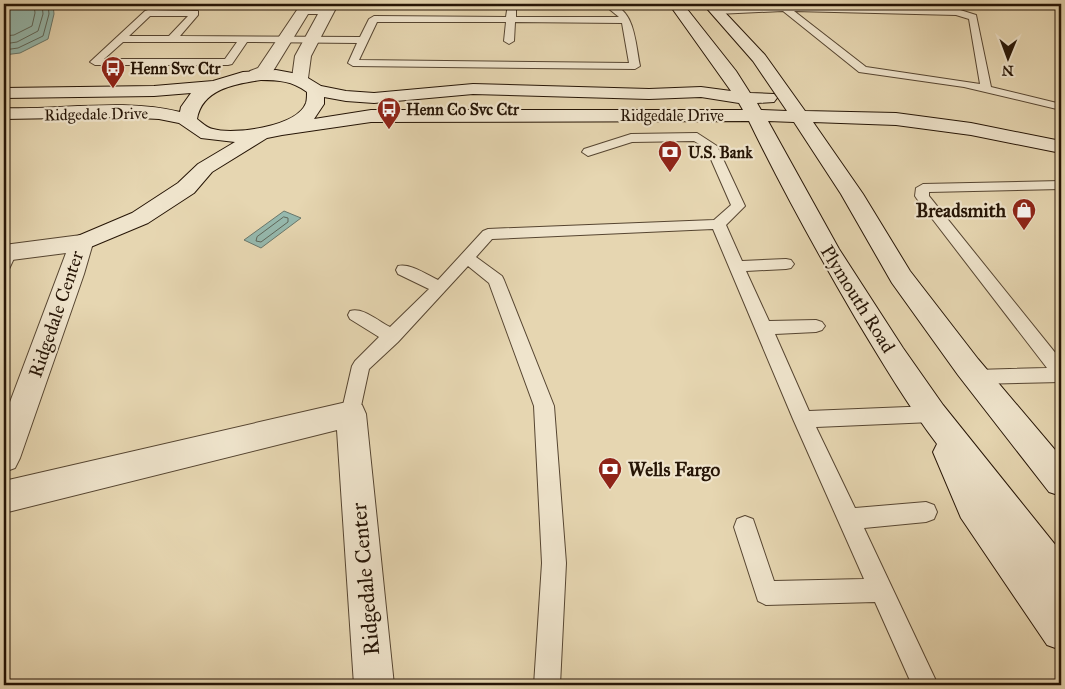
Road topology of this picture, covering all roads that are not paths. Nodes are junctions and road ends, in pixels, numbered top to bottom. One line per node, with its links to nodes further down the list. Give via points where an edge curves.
1 (512, 4): 6 (lane)
2 (607, 4): 7 (lane)
3 (676, 4): 21 (street, Plymouth Road)
4 (713, 7): 5 (lane); 22 (street)
5 (785, 8): 18 (lane, via 863,70); 18 (lane, via 958,12 973,17)
6 (511, 19): 7 (lane); 13 (lane, via 374,19); 14 (lane)
7 (626, 20): 13 (lane, via 635,66 353,63)
8 (120, 39): 9 (lane); 9 (lane, via 148,14 195,14); 10 (lane, via 95,62 228,62)
9 (172, 39): 10 (lane)
10 (245, 40): 11 (lane)
11 (285, 40): 12 (lane); 12 (street, via 304,10 328,10); 15 (street, via 264,72)
12 (311, 40): 13 (lane); 16 (street, via 303,56)
13 (363, 40)
14 (509, 41)
15 (256, 75): 16 (street); 17 (street)
16 (300, 78): 19 (street)
17 (216, 85): 20 (street, Ridgedale Drive, via 172,90); 26 (street, via 192,102 186,111)
18 (986, 89): 23 (lane)
19 (316, 90): 21 (street, Ridgedale Drive, via 374,98 473,90 701,92); 28 (street, via 314,107)
20 (4, 93)
21 (744, 98): 22 (street, Ridgedale Drive); 25 (street, Plymouth Road)
22 (797, 104): 25 (street, Ridgedale Drive); 36 (street, Ridgedale Drive, via 979,130); 53 (street, via 901,277)
23 (1061, 107)
24 (4, 114): 26 (street, Ridgedale Drive, via 127,111 161,113)
25 (756, 116): 28 (street, Ridgedale Drive, via 380,116); 55 (street, Plymouth Road, via 842,275)
26 (187, 120): 30 (street)
27 (1032, 124): 29 (street)
28 (282, 129): 31 (street)
29 (1061, 132)
30 (204, 133): 31 (street, via 231,137); 38 (street)
31 (263, 134): 38 (street)
32 (616, 143): 33 (lane); 35 (lane, via 630,138 697,137); 37 (lane)
33 (648, 146)
34 (674, 146): 35 (lane)
35 (711, 146): 40 (lane, via 738,206)
36 (1061, 147)
37 (588, 152)
38 (205, 168): 41 (street, via 186,188 140,218)
39 (1061, 185): 52 (lane, via 924,188 922,196)
40 (718, 224): 43 (lane, via 488,234); 45 (lane)
41 (81, 243): 42 (street, Ridgedale Center); 57 (street, Ridgedale Center)
42 (5, 256)
43 (467, 258): 47 (lane); 67 (lane, via 496,280 544,406 554,563)
44 (786, 264): 45 (lane)
45 (736, 266): 50 (lane)
46 (404, 270): 47 (lane)
47 (440, 288): 51 (lane)
48 (356, 315): 51 (lane)
49 (816, 326): 50 (lane)
50 (763, 328): 56 (lane)
51 (392, 336): 54 (lane, via 361,366)
52 (1061, 374): 53 (lane)
53 (976, 377): 58 (street)
54 (351, 414): 59 (street); 66 (street, Ridgedale Center)
55 (932, 414): 56 (lane); 63 (street, Plymouth Road); 65 (street, via 972,507)
56 (803, 419): 61 (lane)
57 (4, 458)
58 (1058, 472)
59 (4, 497)
60 (926, 512): 61 (lane)
61 (849, 519): 64 (lane)
62 (745, 527): 64 (lane, via 766,593)
63 (1061, 581)
64 (882, 590): 68 (lane)
65 (1061, 631)
66 (374, 685)
67 (547, 685)
68 (925, 685)

